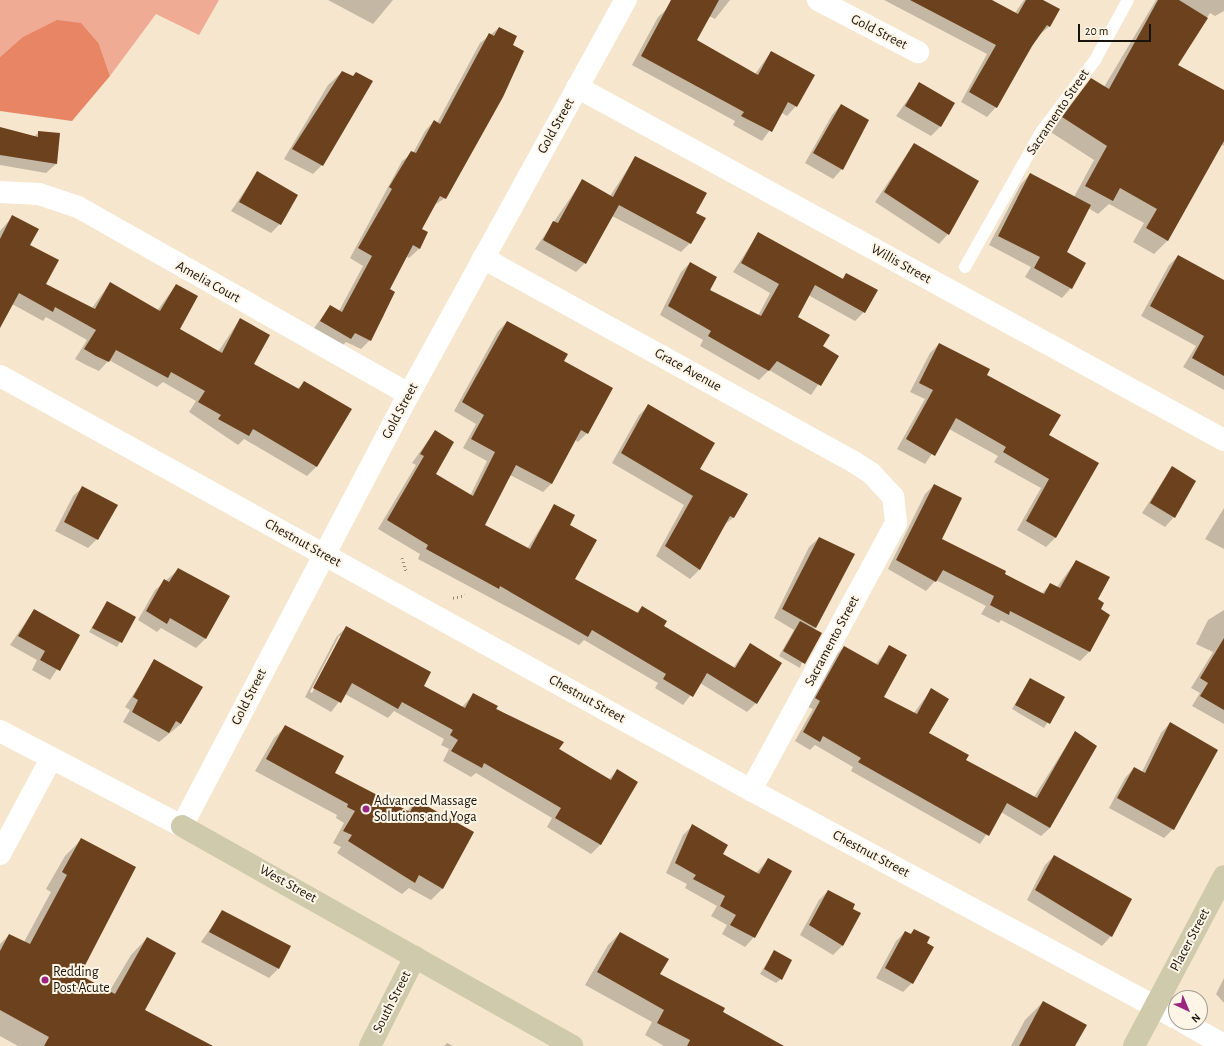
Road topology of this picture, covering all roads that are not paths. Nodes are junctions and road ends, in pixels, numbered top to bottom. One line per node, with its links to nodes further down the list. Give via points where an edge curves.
1 (626, 0): 5 (street, Gold Street)
2 (818, 0): 4 (street, Gold Street)
3 (1128, 0): 8 (lane, Sacramento Street, via 1094,60 1041,132)
4 (918, 52)
5 (577, 87): 7 (street, Gold Street); 11 (street, Willis Street)
6 (0, 192): 10 (street, Amelia Court, via 39,194 78,207)
7 (483, 258): 10 (street, Gold Street); 12 (street, Grace Avenue, via 854,462)
8 (965, 267)
9 (0, 376): 13 (street, Chestnut Street)
10 (409, 394): 13 (street, Gold Street)
11 (1224, 440)
12 (888, 489): 16 (street, Sacramento Street, via 896,503 896,523)
13 (323, 554): 16 (street, Chestnut Street); 17 (street, Gold Street)
14 (0, 731): 15 (street, West Street)
15 (51, 759): 17 (street, West Street); 18 (street)
16 (751, 790): 21 (street, Chestnut Street)
17 (182, 826): 20 (street, West Street)
18 (0, 854)
19 (1224, 876): 21 (street, Placer Street)
20 (415, 957): 25 (street, South Street); 26 (street, West Street)
21 (1155, 1007): 22 (street, Chestnut Street); 27 (street, Placer Street)
22 (1168, 1014)
23 (1197, 1030): 24 (street)
24 (1224, 1045)
25 (370, 1046)
26 (572, 1046)
27 (1134, 1046)

